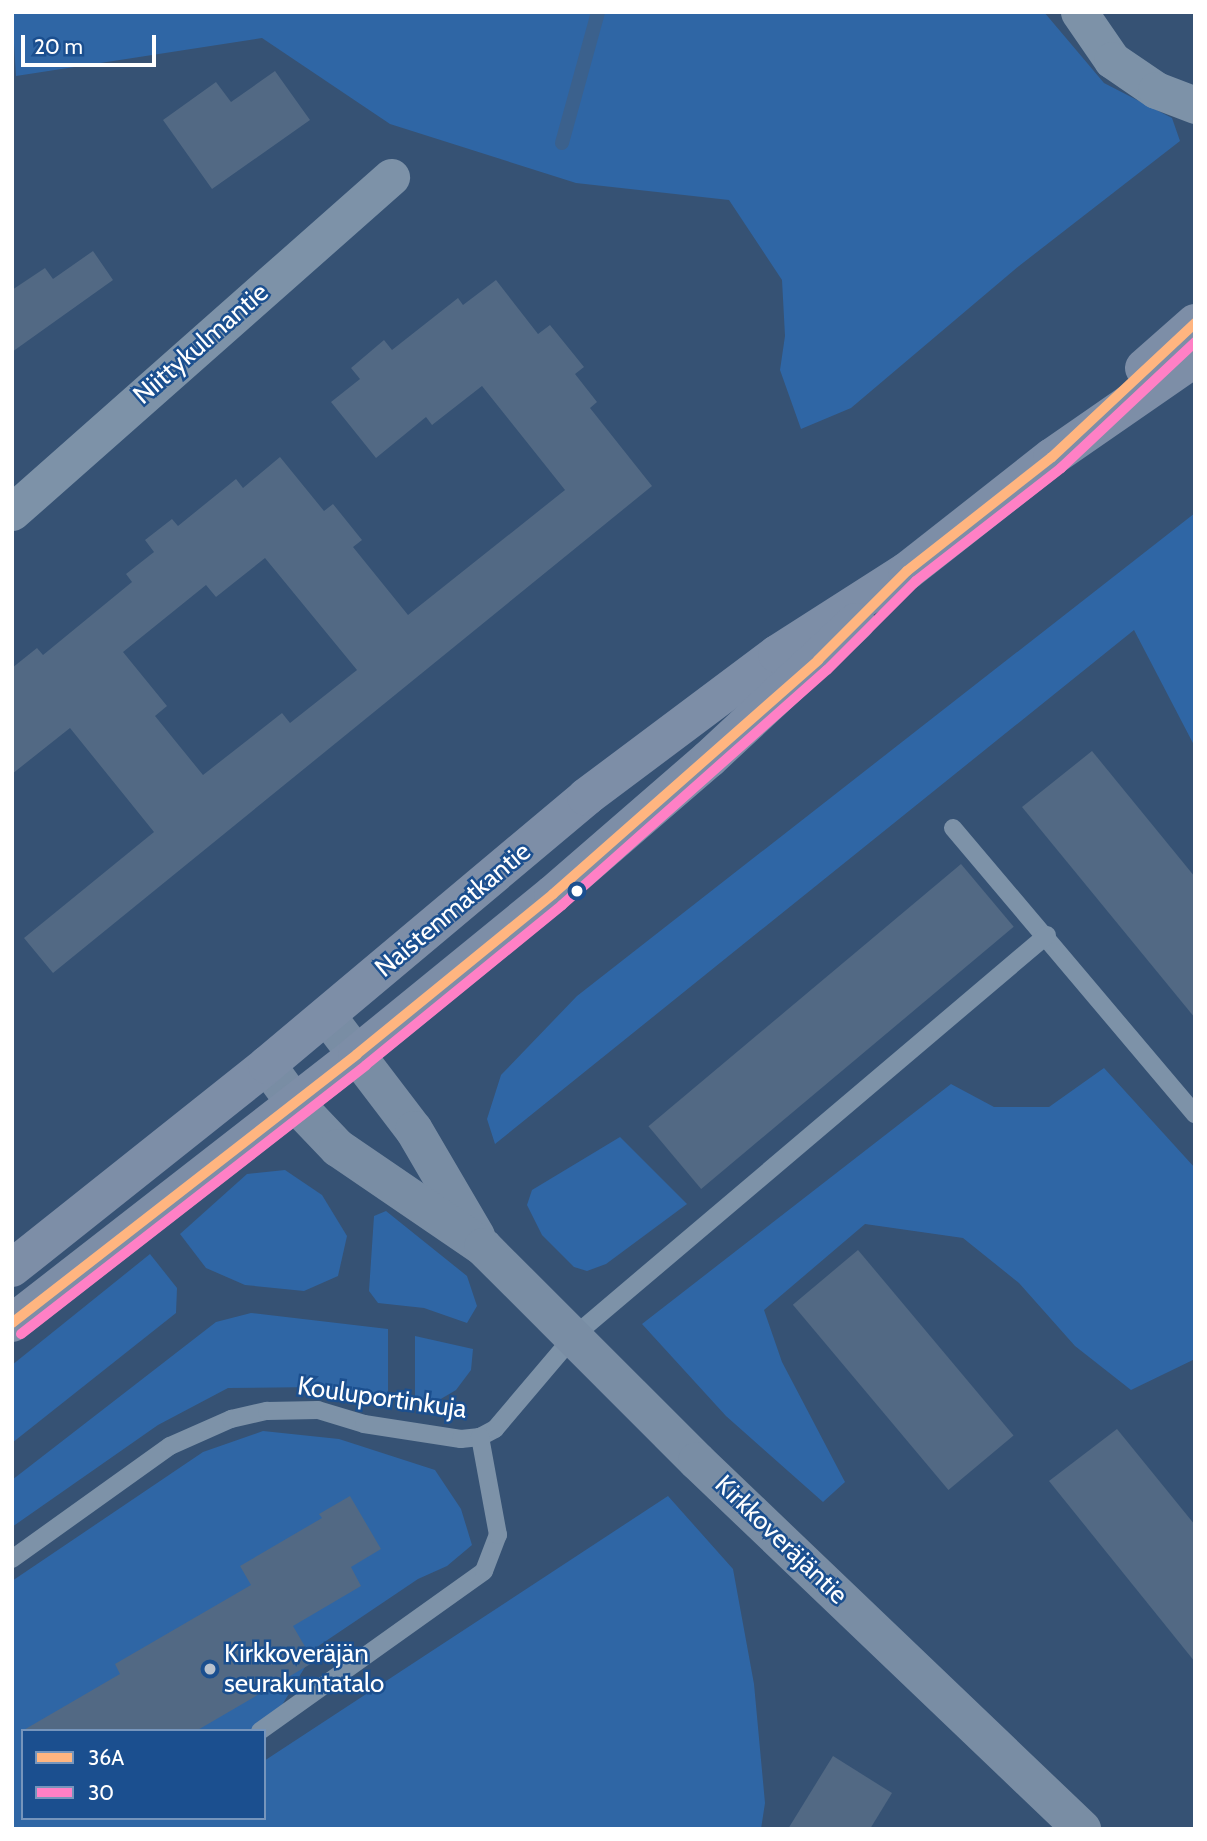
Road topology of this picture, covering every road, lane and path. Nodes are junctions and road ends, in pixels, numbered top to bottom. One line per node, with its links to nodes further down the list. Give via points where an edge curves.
1 (1079, 12): 2 (street, via 1112,60 1156,90)
2 (1195, 105)
3 (391, 177): 7 (street, Niittykulmantie)
4 (1195, 323): 6 (main road, Naistenmatkantie)
5 (1195, 358): 6 (main road, Naistenmatkantie)
6 (1052, 457): 8 (main road, Naistenmatkantie)
7 (12, 512)
8 (907, 571): 11 (main road, Naistenmatkantie, via 777,653 586,797); 12 (main road, Naistenmatkantie, via 699,768)
9 (953, 828): 10 (lane)
10 (1047, 934): 15 (lane); 19 (lane, Kouluportinkuja)
11 (327, 1016): 12 (street, Kirkkoveräjäntie); 13 (main road, Naistenmatkantie)
12 (357, 1054): 14 (main road, Naistenmatkantie); 16 (street, Kirkkoveräjäntie, via 414,1130)
13 (267, 1065): 14 (street, Kirkkoveräjäntie); 17 (main road, Naistenmatkantie)
14 (294, 1102): 16 (street, Kirkkoveräjäntie, via 338,1149); 18 (main road, Naistenmatkantie)
15 (1195, 1114)
16 (483, 1247): 19 (street, Kirkkoveräjäntie)
17 (12, 1268)
18 (12, 1323)
19 (574, 1336): 20 (lane, Kouluportinkuja, via 495,1429); 23 (street, Kirkkoveräjäntie, via 697,1461)
20 (480, 1437): 21 (lane, Kouluportinkuja, via 461,1439 363,1424 318,1410 267,1411 231,1419 170,1446); 22 (lane, via 498,1535 484,1571)
21 (12, 1559)
22 (263, 1729)
23 (1082, 1829)

